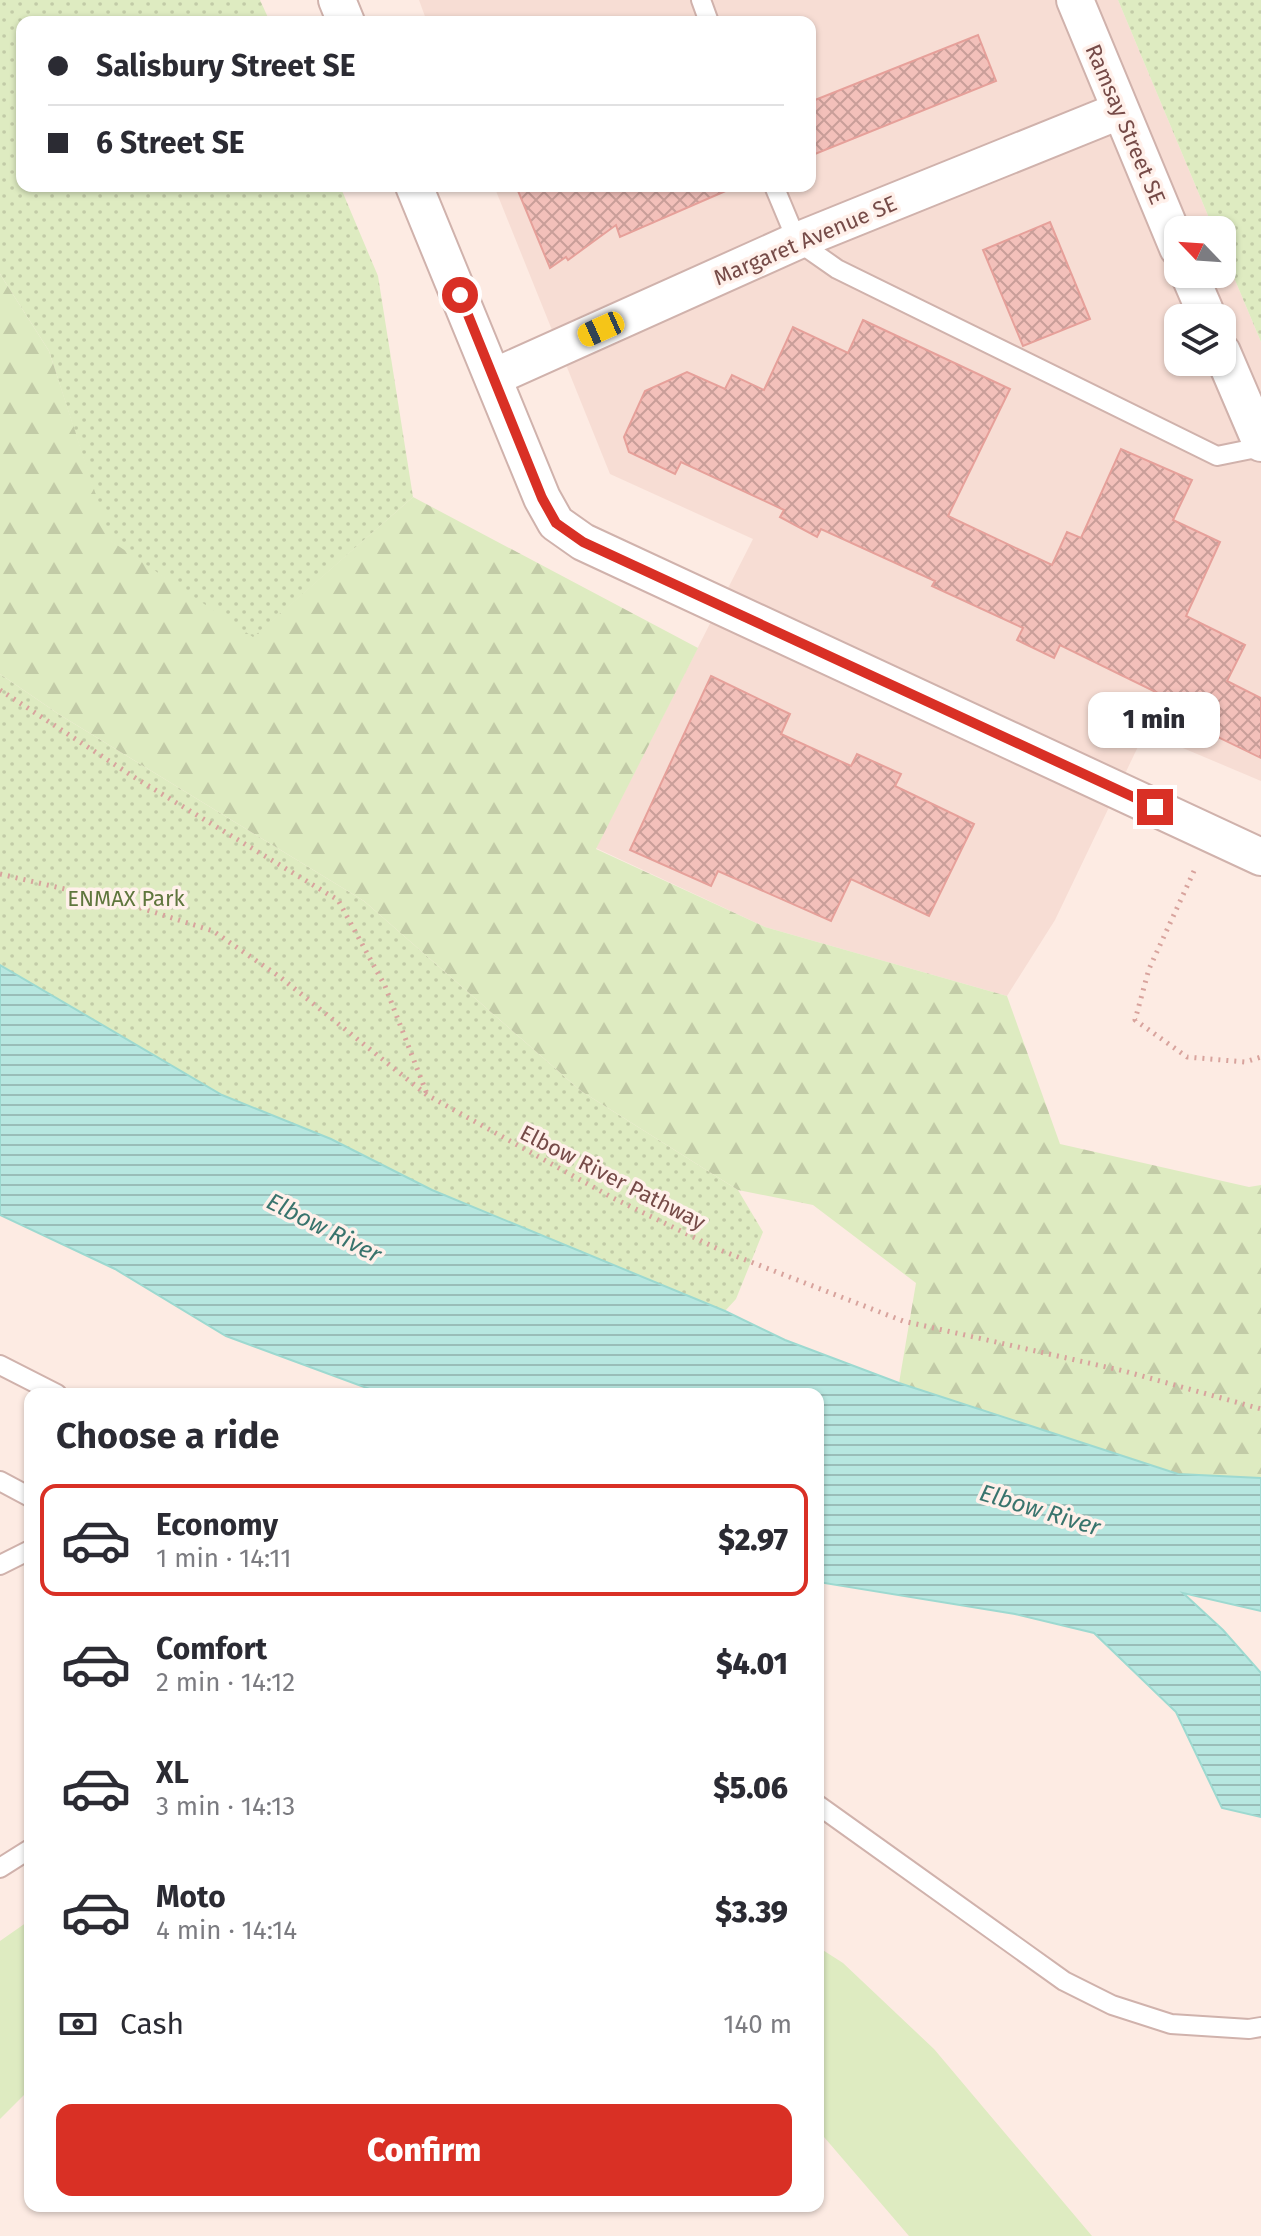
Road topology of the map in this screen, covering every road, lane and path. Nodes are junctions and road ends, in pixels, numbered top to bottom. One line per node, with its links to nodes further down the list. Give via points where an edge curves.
1 (1075, 0): 2 (street, Ramsay Street SE)
2 (1119, 111): 5 (street, Ramsay Street SE); 6 (street, Margaret Avenue SE)
3 (417, 192): 8 (street)
4 (777, 192): 6 (lane)
5 (1164, 216)
6 (797, 241): 8 (street, Margaret Avenue SE); 9 (lane, via 837,269 1217,456)
7 (1232, 376): 9 (street)
8 (494, 377): 11 (street, via 542,498 556,523 583,542)
9 (1261, 445)
10 (0, 690): 15 (path, via 338,900 385,986)
11 (1212, 834): 12 (street); 14 (path, via 1149,969 1135,1020 1187,1057 1245,1062)
12 (1261, 857)
13 (0, 874): 15 (path, Elbow River Pathway, via 125,903 213,931 280,977)
14 (1261, 1057)
15 (427, 1095): 18 (path, Elbow River Pathway, via 613,1198 720,1250 903,1321 1124,1371)
16 (0, 1365): 17 (lane)
17 (45, 1388)
18 (1261, 1409)
19 (0, 1481): 20 (lane)
20 (24, 1494)
21 (24, 1553): 22 (lane)
22 (0, 1565)
23 (824, 1809): 26 (lane, via 1064,1981 1112,2005 1171,2024)
24 (24, 1853): 25 (lane)
25 (0, 1868)
26 (1261, 2027)

